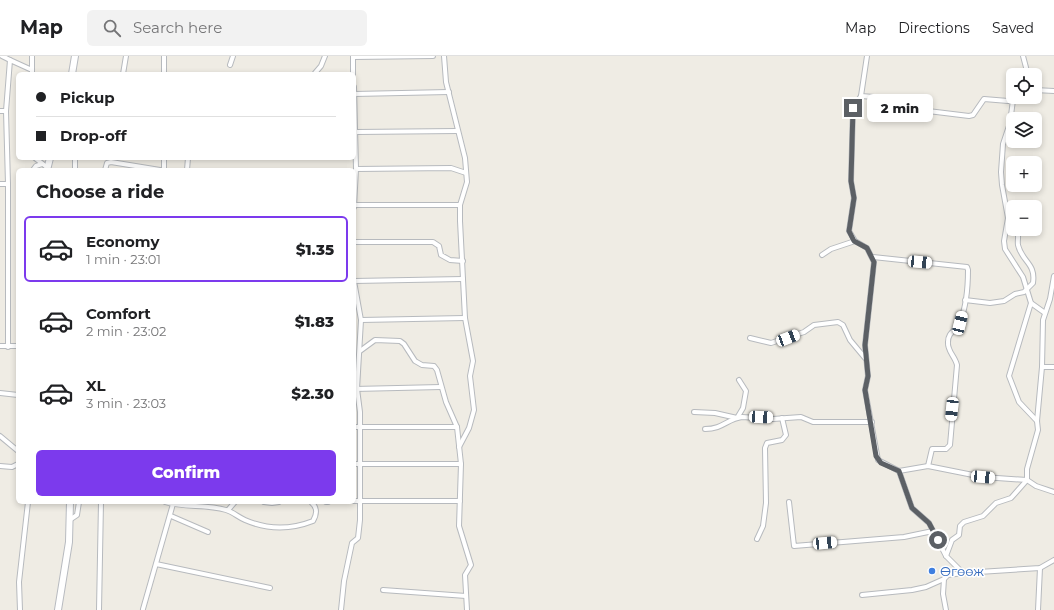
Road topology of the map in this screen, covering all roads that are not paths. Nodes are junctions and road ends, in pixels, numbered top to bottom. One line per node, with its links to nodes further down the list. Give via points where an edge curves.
1 (2, 56): 13 (street)
2 (32, 56): 16 (street)
3 (75, 56): 17 (main road)
4 (126, 56): 18 (street)
5 (164, 56): 19 (street)
6 (233, 56): 14 (street)
7 (325, 56): 20 (street)
8 (432, 56): 12 (street)
9 (444, 56): 23 (street)
10 (866, 56): 26 (street)
11 (1023, 56): 15 (street)
12 (353, 57): 21 (street)
13 (10, 60): 16 (street); 30 (street)
14 (230, 65)
15 (1026, 68)
16 (32, 72)
17 (72, 72)
18 (123, 72)
19 (164, 72)
20 (316, 72)
21 (353, 72)
22 (1042, 91): 24 (street)
23 (449, 92): 25 (street); 31 (street)
24 (1054, 92)
25 (356, 94)
26 (861, 96): 27 (street, via 887,100 920,110 969,116 973,115 984,99); 50 (street, via 853,108 851,181 854,198 849,231)
27 (1006, 101)
28 (1013, 104): 47 (street, via 1003,144 1001,172)
29 (0, 111): 30 (street)
30 (6, 111): 34 (street)
31 (457, 131): 32 (street); 42 (street, via 465,158)
32 (356, 132): 41 (street)
33 (0, 141): 34 (street)
34 (6, 141): 44 (street)
35 (37, 160): 37 (street)
36 (111, 160): 39 (street); 40 (street)
37 (46, 167): 38 (street)
38 (34, 168)
39 (106, 168)
40 (143, 168)
41 (356, 169): 42 (street, via 451,168)
42 (466, 173): 45 (street)
43 (0, 184): 44 (street)
44 (8, 184): 67 (street)
45 (460, 205): 46 (street); 54 (street)
46 (356, 206)
47 (1006, 207)
48 (1006, 230): 58 (street, via 1006,249 1020,271)
49 (1019, 236): 58 (street, via 1021,253 1032,268 1033,283)
50 (854, 241): 52 (street, via 830,249); 53 (street, via 867,248)
51 (356, 242): 54 (street, via 433,242 439,246 441,255 445,258)
52 (822, 255)
53 (873, 258): 60 (street, via 967,267); 70 (street)
54 (463, 262): 56 (street)
55 (1054, 276): 62 (street)
56 (463, 279): 57 (street); 63 (street)
57 (356, 281)
58 (1026, 290): 60 (street, via 1004,301); 61 (street)
59 (356, 292): 64 (street)
60 (965, 300): 95 (street, via 960,323 952,329 948,341 948,348 957,365 950,445 946,449 932,449)
61 (1031, 304): 62 (street); 81 (street, via 1009,376 1019,402)
62 (1045, 313): 71 (street)
63 (465, 318): 64 (street); 88 (street, via 473,361 470,376 474,410 469,428)
64 (361, 320): 69 (street)
65 (750, 338): 70 (street, via 771,343 804,332 814,325 838,322 843,325 850,340)
66 (0, 346): 67 (street)
67 (8, 346): 68 (street)
68 (16, 346)
69 (360, 351): 74 (street, via 375,340 400,341 415,361 422,365 434,366); 75 (street)
70 (865, 358): 82 (street, via 868,376 865,390)
71 (1042, 367): 72 (street); 81 (street)
72 (1054, 367)
73 (739, 380): 79 (street, via 746,391 743,408)
74 (441, 387): 75 (street); 85 (street)
75 (356, 389): 84 (street)
76 (0, 393): 77 (street)
77 (16, 395)
78 (694, 412): 79 (street)
79 (737, 418): 80 (street); 86 (street, via 720,427)
80 (782, 418): 82 (street, via 801,417 813,422); 117 (street, via 786,435 782,440 767,443 765,448 766,503 763,526)
81 (1036, 421): 99 (street, via 1038,430 1027,469)
82 (872, 422): 98 (street, via 878,460)
83 (356, 427): 84 (street)
84 (360, 427): 85 (street); 91 (street)
85 (458, 427): 88 (street)
86 (705, 429)
87 (0, 436): 89 (street)
88 (459, 447): 92 (street)
89 (16, 449)
90 (356, 464): 91 (street)
91 (360, 464): 92 (street); 102 (street)
92 (461, 464): 103 (street)
93 (16, 465): 96 (street)
94 (0, 466): 96 (street)
95 (928, 466): 98 (street); 99 (street, via 983,477)
96 (12, 467): 97 (street)
97 (16, 468)
98 (899, 471): 115 (street, via 912,508 929,523)
99 (1027, 480): 100 (street); 118 (street, via 1011,498 996,503 983,516 964,522 960,526 959,535 952,540)
100 (1054, 492)
101 (356, 501): 102 (street)
102 (360, 501): 103 (street); 132 (street, via 358,538 352,544)
103 (460, 501): 127 (street, via 459,526 471,565 465,575)
104 (789, 502): 115 (street, via 794,546 904,537)
105 (28, 504): 129 (street, via 19,582)
106 (70, 504): 114 (main road)
107 (79, 504): 114 (street, via 77,514)
108 (101, 504): 131 (street)
109 (177, 504): 112 (street); 113 (street)
110 (233, 504): 112 (street)
111 (312, 504): 112 (street, via 316,509 313,521 291,528 264,527 244,520)
112 (228, 510)
113 (171, 516): 116 (street); 120 (street)
114 (70, 520): 130 (main road)
115 (933, 531): 118 (street)
116 (208, 532)
117 (757, 539)
118 (946, 556): 122 (street)
119 (1054, 560): 121 (street)
120 (156, 564): 124 (street); 128 (street)
121 (1040, 568): 122 (street); 135 (street)
122 (963, 573): 123 (street, via 948,575)
123 (944, 579): 126 (street, via 926,587); 134 (street)
124 (270, 588)
125 (383, 590): 127 (street)
126 (862, 595)
127 (466, 596): 133 (street)
128 (143, 609)
129 (20, 610)
130 (58, 610)
131 (99, 610)
132 (341, 610)
133 (467, 610)
134 (946, 610)
135 (1038, 610)

